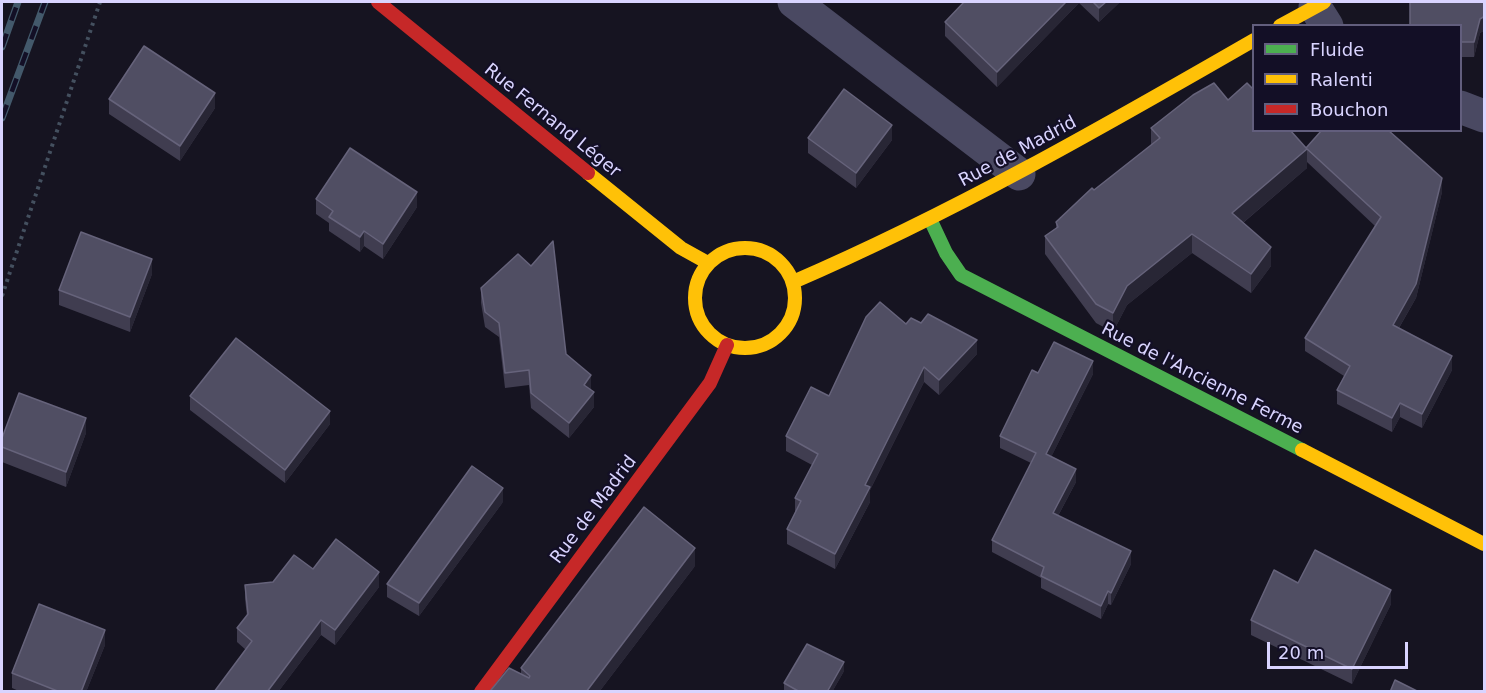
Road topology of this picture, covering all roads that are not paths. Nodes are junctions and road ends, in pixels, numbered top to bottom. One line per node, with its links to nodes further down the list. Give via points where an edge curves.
1 (378, 2): 10 (street, Rue Fernand Léger, via 681,248)
2 (794, 2): 8 (street)
3 (1322, 11): 4 (street)
4 (1286, 24)
5 (1252, 41): 8 (street, Rue de Madrid)
6 (1462, 107): 7 (street)
7 (1485, 116)
8 (1019, 174): 9 (street, Rue de Madrid)
9 (930, 219): 11 (street, Rue de Madrid); 13 (street, Rue de l'Ancienne Ferme, via 961,275)
10 (708, 263): 11 (street, via 731,249 761,250 786,268); 12 (street, via 694,292 696,309 702,324)
11 (793, 282): 12 (street, via 796,298 785,328 759,346)
12 (727, 345): 14 (street, Rue de Madrid, via 710,382)
13 (1485, 544)
14 (481, 692)

